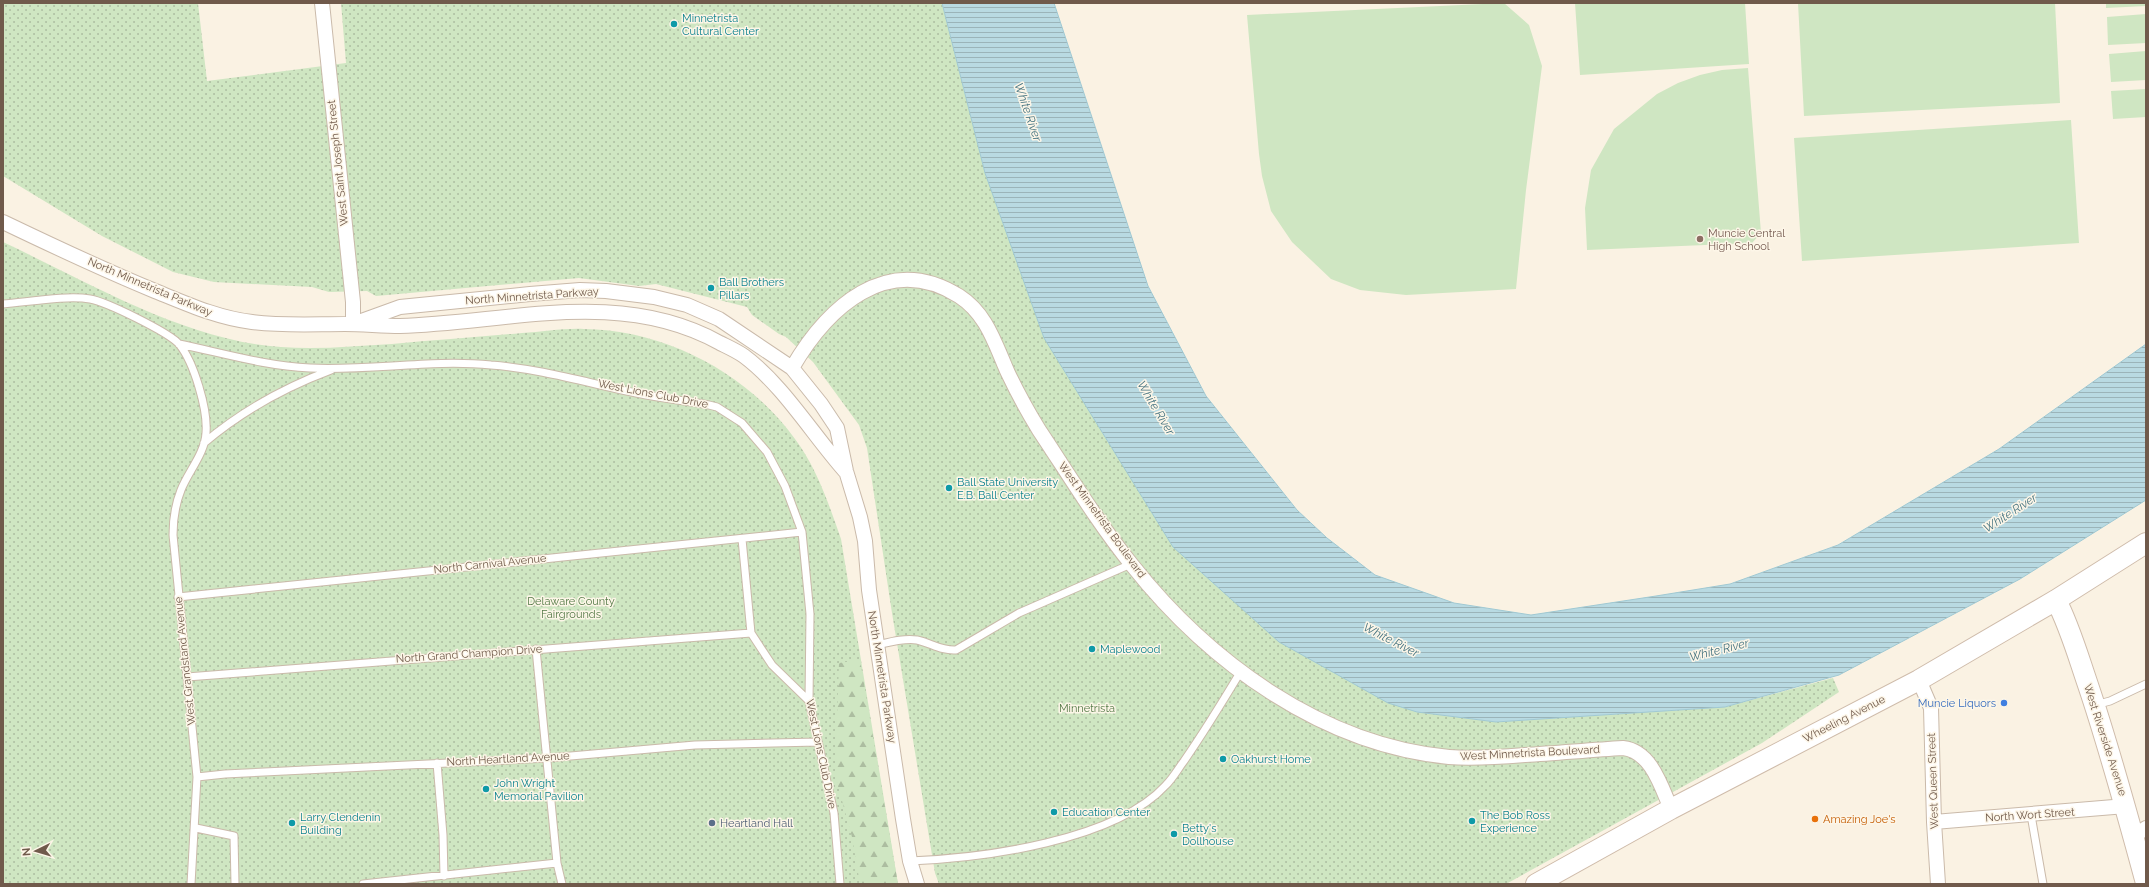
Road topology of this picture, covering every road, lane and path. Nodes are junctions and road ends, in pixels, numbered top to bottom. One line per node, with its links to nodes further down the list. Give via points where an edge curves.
1 (322, 3): 4 (street, West Saint Joseph Street, via 353,302)
2 (3, 222): 4 (street, North Minnetrista Parkway, via 128,280 226,318 280,325)
3 (3, 304): 5 (lane, West Lions Club Drive, via 71,298 90,299 110,305 152,326)
4 (353, 324): 6 (street, North Minnetrista Parkway, via 400,307 544,292 606,291 654,297 687,305 719,319); 9 (street, North Minnetrista Parkway, via 400,326 588,311 614,312 671,321 710,337 744,356 768,378)
5 (179, 344): 7 (lane, West Lions Club Drive, via 288,367); 8 (lane, West Lions Club Drive, via 201,393 206,425)
6 (792, 368): 9 (street, North Minnetrista Parkway, via 837,428); 13 (street, West Minnetrista Boulevard, via 820,327 835,311 870,287 895,281 921,282 959,296 984,320 1035,424)
7 (334, 369): 8 (lane, via 270,396 218,431); 10 (lane, West Lions Club Drive, via 454,363 491,364 556,374 645,395 717,407 742,423 767,452 785,486)
8 (204, 444): 14 (lane, West Grandstand Avenue, via 181,490 173,515)
9 (846, 471): 17 (street, North Minnetrista Parkway, via 865,540)
10 (802, 532): 11 (lane, North Carnival Avenue); 23 (lane, West Lions Club Drive, via 810,614)
11 (742, 538): 14 (lane, North Carnival Avenue); 16 (lane)
12 (2146, 543): 15 (main road, Wheeling Avenue)
13 (1131, 564): 17 (lane, via 1019,613 956,650 945,651 930,644 910,640); 19 (street, West Minnetrista Boulevard, via 1199,637)
14 (178, 596): 20 (lane, West Grandstand Avenue)
15 (2056, 600): 21 (main road, Wheeling Avenue); 24 (main road, West Riverside Avenue, via 2065,617)
16 (751, 633): 18 (lane, North Grand Champion Drive); 23 (lane, via 772,665)
17 (877, 645): 35 (street, North Minnetrista Parkway)
18 (536, 649): 20 (lane, North Grand Champion Drive); 26 (lane)
19 (1241, 671): 30 (street, West Minnetrista Boulevard, via 1271,692 1334,727 1385,746 1423,754 1479,758 1633,749 1644,758 1653,771); 35 (lane, via 1192,749 1167,784 1149,802 1095,828 1031,848)
20 (187, 677): 28 (lane, West Grandstand Avenue)
21 (1919, 680): 30 (main road, Wheeling Avenue); 32 (street, West Queen Street, via 1931,708)
22 (2146, 684): 24 (lane)
23 (809, 701): 25 (lane, West Lions Club Drive)
24 (2095, 706): 29 (main road, West Riverside Avenue)
25 (818, 742): 26 (lane, North Heartland Avenue, via 695,745); 44 (lane, West Lions Club Drive, via 834,813)
26 (548, 758): 27 (lane, North Heartland Avenue); 36 (lane)
27 (437, 763): 28 (lane, North Heartland Avenue); 37 (lane)
28 (197, 777): 33 (lane, West Grandstand Avenue)
29 (2126, 806): 31 (street, North Wort Street); 34 (main road, West Riverside Avenue)
30 (1670, 809): 46 (main road, Wheeling Avenue)
31 (2031, 815): 32 (street, North Wort Street); 48 (lane)
32 (1934, 822): 47 (street, West Queen Street)
33 (196, 828): 40 (lane, West Grandstand Avenue); 41 (lane, via 234,836)
34 (2140, 832): 39 (main road, West Riverside Avenue)
35 (910, 861): 45 (street, North Minnetrista Parkway)
36 (557, 863): 37 (lane); 43 (lane)
37 (444, 876): 38 (lane)
38 (382, 883): 42 (lane)
39 (2146, 883)
40 (191, 884)
41 (234, 884)
42 (363, 884)
43 (562, 884)
44 (840, 884)
45 (917, 884)
46 (1536, 884)
47 (1938, 884)
48 (2043, 884)

